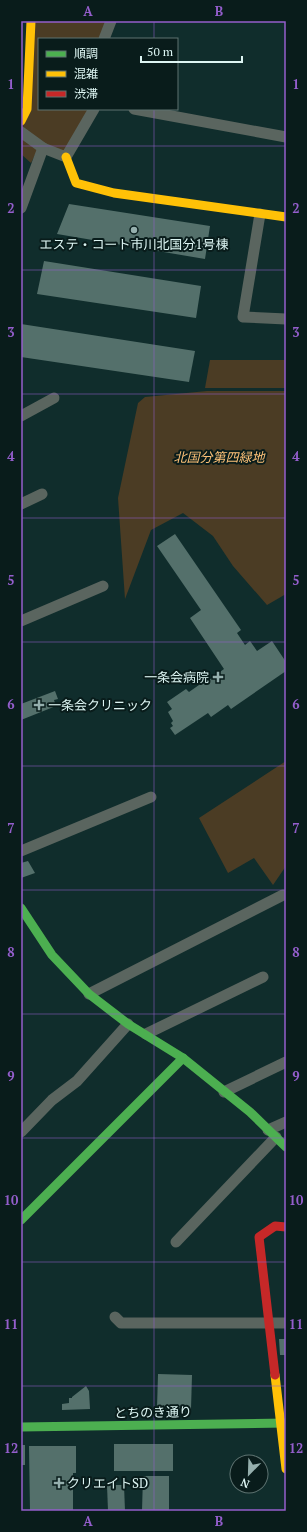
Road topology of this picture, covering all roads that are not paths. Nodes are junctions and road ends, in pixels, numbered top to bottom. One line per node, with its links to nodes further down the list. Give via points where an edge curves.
1 (31, 21): 6 (street, via 27,109)
2 (111, 21): 3 (street)
3 (104, 38)
4 (93, 110): 10 (street)
5 (139, 110): 8 (street)
6 (21, 121)
7 (21, 132): 9 (street)
8 (286, 137)
9 (43, 148): 10 (street); 11 (street)
10 (66, 157): 12 (street, via 76,183 114,193)
11 (21, 208)
12 (260, 214): 13 (street); 14 (street, via 243,317)
13 (286, 218)
14 (286, 319)
15 (54, 398): 16 (street)
16 (21, 416)
17 (42, 494): 18 (street)
18 (21, 504)
19 (103, 586): 20 (street)
20 (21, 621)
21 (151, 798): 22 (street)
22 (21, 851)
23 (283, 895): 26 (street)
24 (21, 908): 26 (street, via 52,955)
25 (263, 978): 28 (street)
26 (88, 994): 27 (street)
27 (128, 1024): 28 (street); 33 (street, via 77,1081 52,1100)
28 (146, 1034): 29 (street)
29 (183, 1058): 31 (street); 36 (street)
30 (286, 1062): 31 (street)
31 (224, 1092): 34 (street, via 250,1112)
32 (286, 1122): 34 (street)
33 (21, 1132)
34 (272, 1134): 35 (street); 38 (street)
35 (286, 1147)
36 (21, 1220)
37 (286, 1227): 40 (street, via 275,1226 259,1237)
38 (176, 1242)
39 (115, 1317): 40 (street, via 121,1323)
40 (269, 1323): 41 (street); 42 (street)
41 (286, 1323)
42 (283, 1423): 43 (street, とちのき通り); 44 (street)
43 (21, 1427)
44 (286, 1469)

